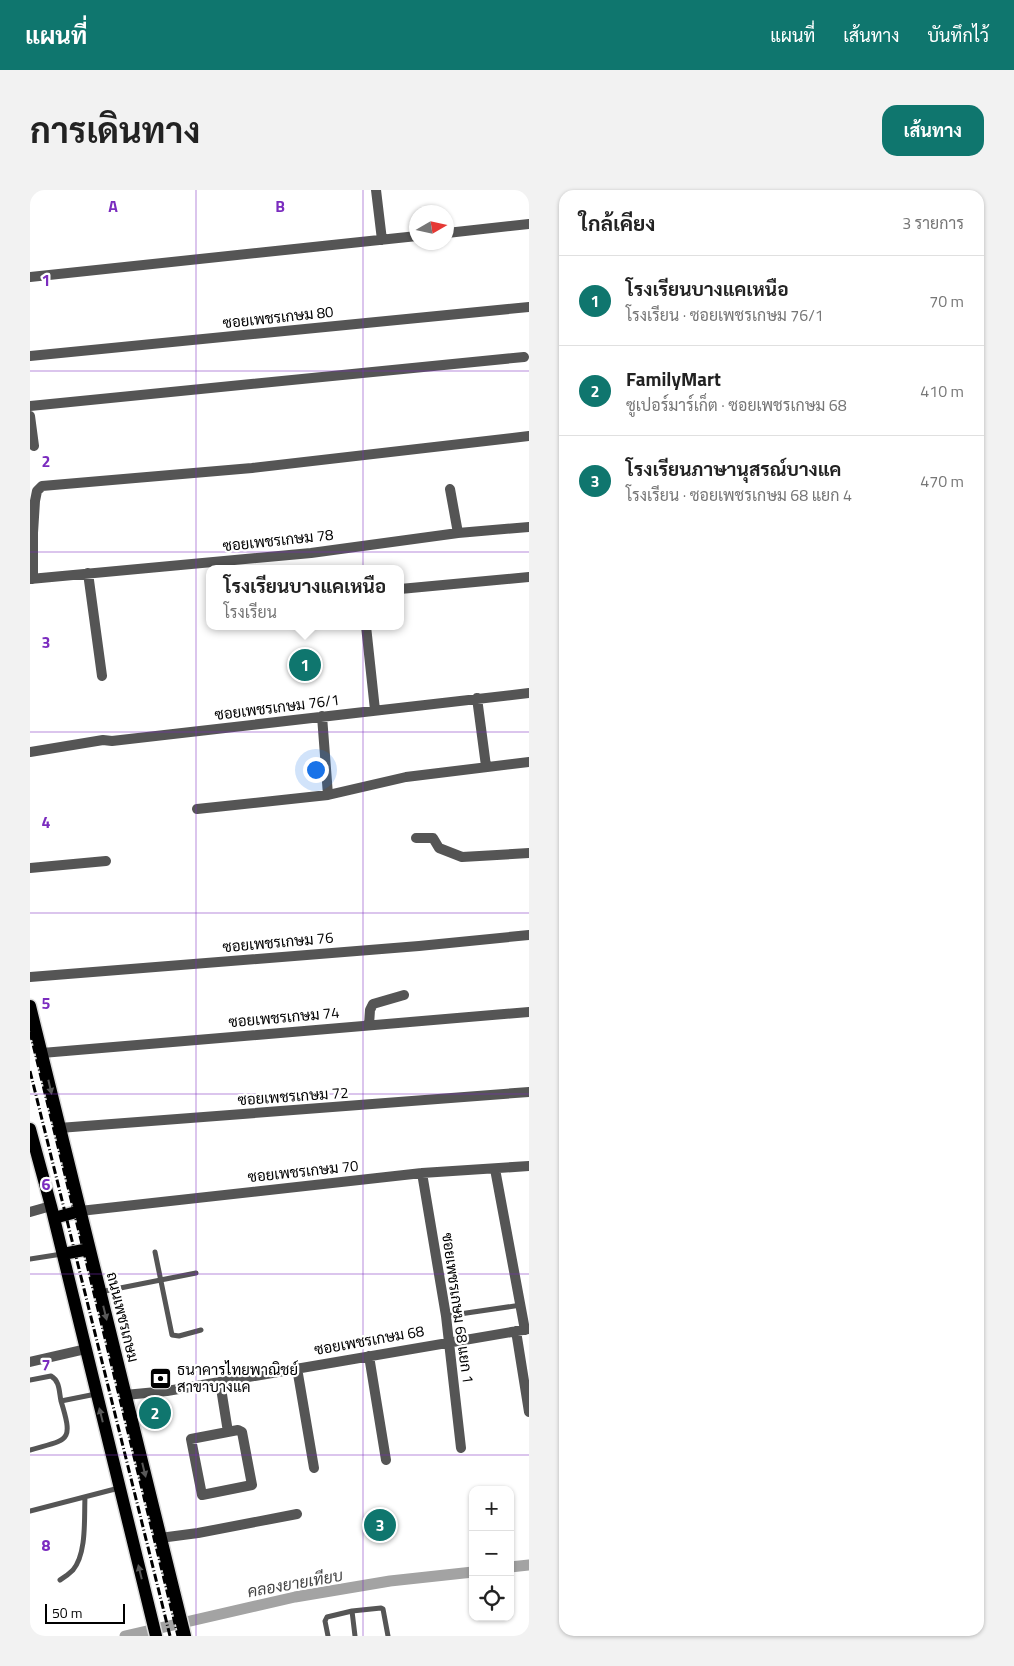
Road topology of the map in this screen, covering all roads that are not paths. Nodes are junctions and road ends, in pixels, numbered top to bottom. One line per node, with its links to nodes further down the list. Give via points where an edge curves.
1 (376, 190): 5 (street)
2 (529, 224): 3 (street)
3 (454, 232)
4 (409, 237): 5 (street)
5 (382, 240): 6 (street)
6 (30, 277)
7 (529, 307): 8 (street, ซอยเพชรเกษม 80)
8 (30, 356)
9 (524, 357): 10 (street)
10 (30, 406)
11 (30, 416): 13 (street)
12 (529, 436): 19 (street, via 252,468 42,486 36,491)
13 (34, 446)
14 (450, 489): 16 (street)
15 (529, 527): 16 (street, ซอยเพชรเกษม 78)
16 (458, 533): 17 (street, ซอยเพชรเกษม 78, via 311,553)
17 (88, 574): 19 (street, ซอยเพชรเกษม 78); 22 (street)
18 (529, 576): 20 (street)
19 (32, 579)
20 (404, 589)
21 (366, 630): 25 (street)
22 (102, 676)
23 (529, 693): 24 (street, ซอยเพชรเกษม 76/1)
24 (477, 698): 25 (street, ซอยเพชรเกษม 76/1); 29 (street)
25 (374, 710): 26 (street, ซอยเพชรเกษม 76/1)
26 (322, 716): 27 (street, ซอยเพชรเกษม 76/1, via 103,740); 30 (street)
27 (30, 752)
28 (529, 762): 29 (street)
29 (486, 766): 30 (street, via 406,777)
30 (328, 796): 31 (street)
31 (197, 809)
32 (416, 838): 33 (street, via 433,838 439,848 462,857)
33 (529, 853)
34 (106, 861): 35 (street)
35 (30, 868)
36 (529, 935): 37 (street, ซอยเพชรเกษม 76)
37 (30, 977)
38 (404, 995): 41 (street, via 373,1004)
39 (30, 1006): 42 (main road, ถนนเพชรเกษม)
40 (529, 1012): 41 (street, ซอยเพชรเกษม 74)
41 (369, 1025): 42 (street, ซอยเพชรเกษม 74)
42 (42, 1053): 44 (main road, ถนนเพชรเกษม, one-way to 44)
43 (529, 1092): 44 (street, ซอยเพชรเกษม 72)
44 (60, 1128): 49 (main road, ถนนเพชรเกษม)
45 (30, 1129): 51 (main road)
46 (529, 1166): 47 (street, ซอยเพชรเกษม 70)
47 (494, 1169): 48 (street, ซอยเพชรเกษม 70); 59 (street)
48 (422, 1173): 49 (street, ซอยเพชรเกษม 70); 60 (street, ซอยเพชรเกษม 68 แยก 1)
49 (80, 1211): 51 (main road); 52 (main road, ถนนเพชรเกษม)
50 (30, 1212): 51 (street)
51 (53, 1212): 54 (main road)
52 (89, 1249): 54 (main road); 58 (main road, ถนนเพชรเกษม)
53 (155, 1252): 57 (lane)
54 (63, 1254): 55 (lane); 64 (main road)
55 (30, 1260)
56 (196, 1273): 57 (lane)
57 (160, 1280): 58 (lane); 61 (lane, via 172,1335)
58 (100, 1292): 71 (main road, ถนนเพชรเกษม, one-way to 71)
59 (522, 1305): 60 (lane); 62 (street)
60 (446, 1316): 63 (street, ซอยเพชรเกษม 68 แยก 1)
61 (201, 1330)
62 (523, 1330): 63 (street, ซอยเพชรเกษม 68); 73 (street)
63 (449, 1342): 65 (street, ซอยเพชรเกษม 68); 75 (street, ซอยเพชรเกษม 68 แยก 1)
64 (86, 1349): 66 (street); 70 (main road)
65 (369, 1356): 67 (street, ซอยเพชรเกษม 68); 77 (street)
66 (30, 1362)
67 (297, 1368): 69 (street, ซอยเพชรเกษม 68); 78 (street)
68 (30, 1380): 72 (lane, via 54,1378)
69 (220, 1382): 71 (street, ซอยเพชรเกษม 68); 74 (street)
70 (96, 1393): 72 (lane); 79 (main road, one-way to 70)
71 (125, 1395): 83 (main road, ถนนเพชรเกษม, one-way to 83)
72 (61, 1402): 76 (lane, via 69,1430 65,1438)
73 (529, 1412)
74 (228, 1432): 74 (street, via 242,1432 252,1485 202,1495 191,1439)
75 (461, 1448)
76 (30, 1450)
77 (386, 1460)
78 (314, 1468)
79 (120, 1488): 80 (lane); 87 (main road, one-way to 79)
80 (85, 1497): 81 (lane); 84 (lane, via 82,1546 77,1565)
81 (30, 1511)
82 (297, 1514): 83 (street)
83 (160, 1538): 86 (main road, ถนนเพชรเกษม)
84 (60, 1580)
85 (352, 1611): 88 (lane, via 327,1617); 89 (lane); 90 (lane, via 383,1609)
86 (184, 1632)
87 (156, 1636)
88 (328, 1636)
89 (355, 1636)
90 (388, 1636)

